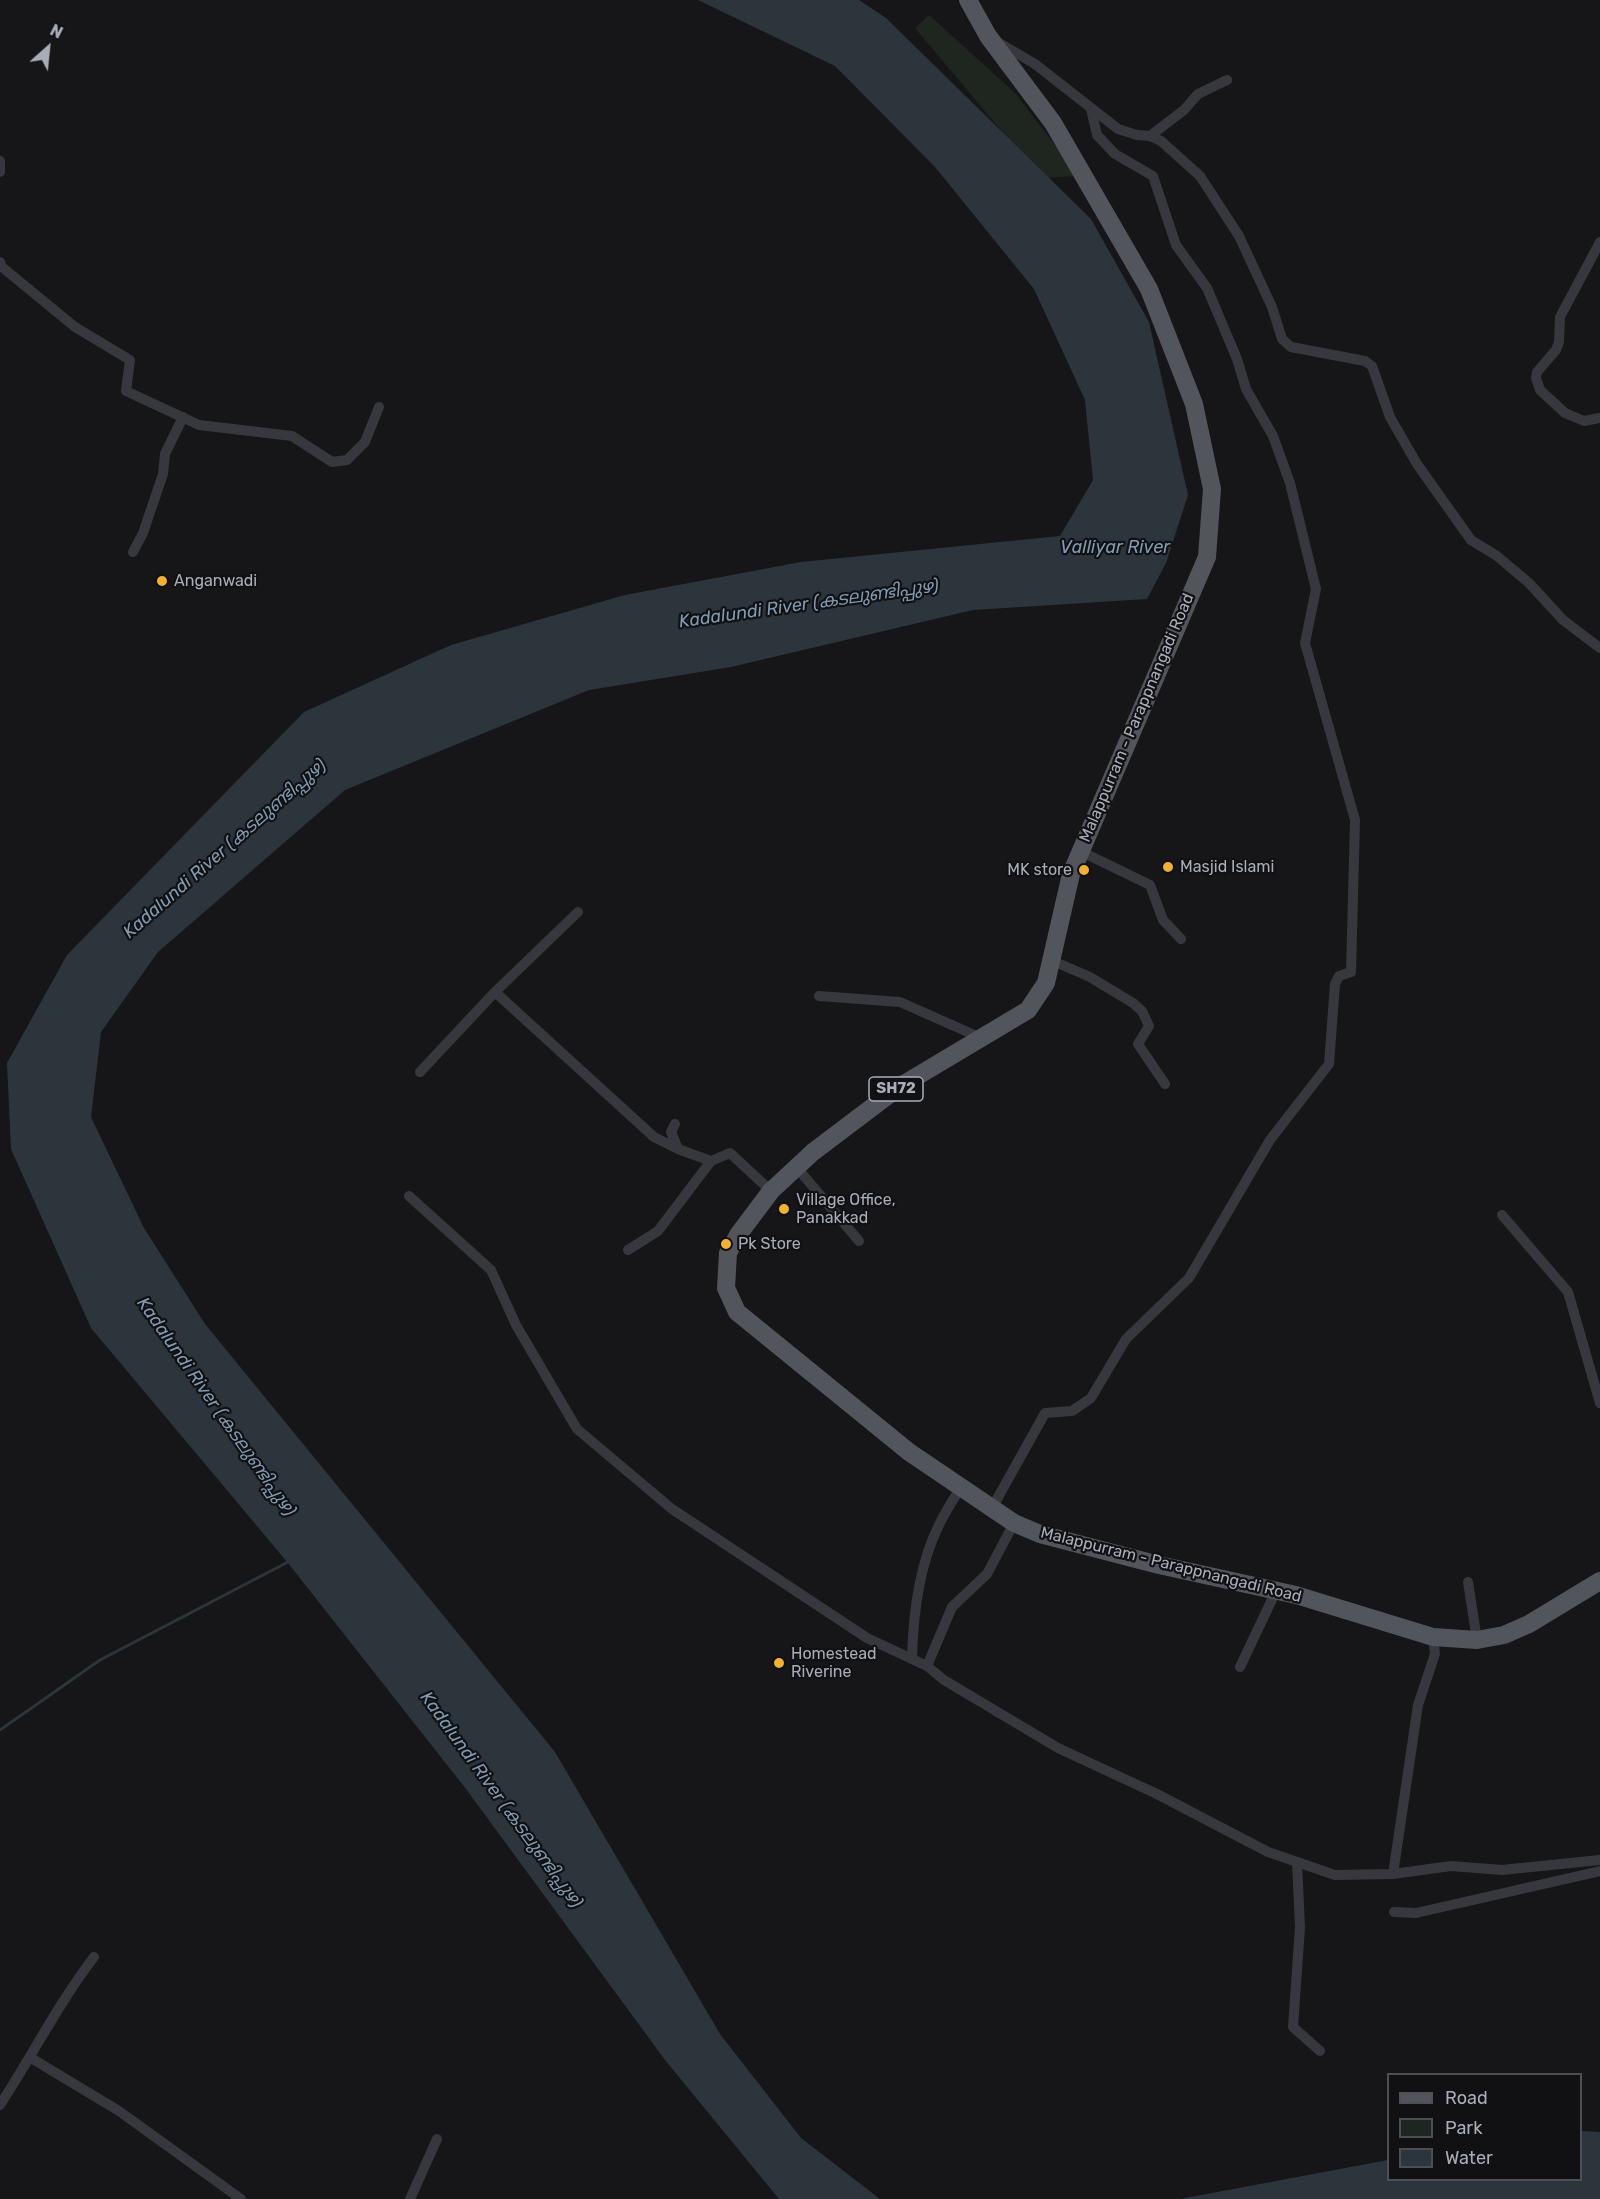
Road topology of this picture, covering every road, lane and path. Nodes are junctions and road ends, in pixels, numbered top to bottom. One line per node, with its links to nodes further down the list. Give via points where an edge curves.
1 (972, 4): 2 (main road, Malappurram - Parappnangadi Road / SH72)
2 (988, 36): 4 (street, via 1035,64); 15 (main road, Malappurram - Parappnangadi Road / SH72, via 1053,123 1149,289 1194,404 1212,489 1206,557)
3 (1227, 80): 5 (street, via 1198,94)
4 (1091, 109): 5 (street, via 1118,129); 35 (street, via 1097,135 1115,154 1153,176 1176,245 1207,288 1246,389 1273,436 1290,483 1316,589 1305,643 1355,820 1351,972 1339,976 1335,984 1329,1064 1270,1140 1189,1278 1126,1339 1091,1398 1072,1411 1045,1413)
5 (1150, 136): 14 (street, via 1180,156 1200,176 1235,230 1272,307 1282,339 1291,347 1365,361 1372,366 1390,417 1454,519 1472,540 1497,556 1563,620)
6 (0, 161): 7 (street)
7 (0, 172)
8 (1600, 242): 12 (street, via 1560,317 1556,350 1536,378 1540,390 1565,413 1584,421)
9 (0, 262): 11 (street, via 75,327 130,360 126,391)
10 (380, 407): 11 (street, via 365,442 347,460 332,462 292,436 199,425)
11 (183, 417): 13 (street, via 165,454 163,474)
12 (1600, 417)
13 (133, 552)
14 (1600, 648)
15 (1080, 851): 17 (street, via 1150,885 1163,920); 18 (main road, Malappurram - Parappnangadi Road / SH72, via 1071,874)
16 (578, 912): 19 (street)
17 (1180, 939)
18 (1053, 961): 21 (main road, Malappurram - Parappnangadi Road / SH72, via 1047,983 1028,1010); 23 (street, via 1090,977 1142,1011 1149,1026 1138,1044)
19 (495, 992): 22 (street); 25 (street, via 654,1137)
20 (819, 996): 21 (street, via 900,1002)
21 (979, 1037): 27 (main road, Malappurram - Parappnangadi Road / SH72, via 850,1122)
22 (420, 1072)
23 (1165, 1084)
24 (675, 1124): 25 (street, via 671,1132)
25 (678, 1149): 26 (street)
26 (711, 1161): 28 (street, via 730,1153); 32 (street, via 658,1231)
27 (798, 1169): 28 (main road, Malappurram - Parappnangadi Road / SH72); 31 (street)
28 (771, 1191): 34 (main road, Malappurram - Parappnangadi Road / SH72, via 728,1253 726,1288 737,1312 909,1452)
29 (409, 1196): 42 (street, via 491,1270 516,1325 577,1429 672,1509 867,1638)
30 (1502, 1215): 33 (street, via 1568,1292)
31 (859, 1241)
32 (628, 1250)
33 (1600, 1403)
34 (961, 1487): 35 (main road, Malappurram - Parappnangadi Road / SH72); 42 (street, via 937,1528 924,1572 913,1626)
35 (992, 1508): 36 (main road, Malappurram - Parappnangadi Road / SH72)
36 (1014, 1523): 39 (main road, Malappurram - Parappnangadi Road / SH72, via 1083,1546); 43 (street, via 987,1574 952,1607)
37 (1600, 1581): 41 (main road, Malappurram - Parappnangadi Road / SH72, via 1529,1624 1504,1635)
38 (1468, 1582): 41 (street)
39 (1276, 1591): 40 (main road, Malappurram - Parappnangadi Road / SH72); 44 (street)
40 (1433, 1637): 41 (main road, Malappurram - Parappnangadi Road / SH72); 48 (street, via 1436,1654 1418,1705)
41 (1477, 1640)
42 (912, 1659): 43 (street)
43 (927, 1666): 46 (street, via 1058,1748 1268,1852)
44 (1240, 1667)
45 (1600, 1860): 48 (street, via 1502,1870 1451,1866)
46 (1297, 1862): 48 (street, via 1335,1875); 51 (street, via 1300,1928 1293,2027)
47 (1600, 1871): 49 (street, via 1416,1913)
48 (1393, 1874)
49 (1394, 1912)
50 (94, 1957): 52 (street, via 65,1994)
51 (1320, 2051)
52 (31, 2058): 53 (street); 55 (street, via 118,2111)
53 (0, 2105)
54 (437, 2139): 56 (street)
55 (241, 2199)
56 (410, 2199)

